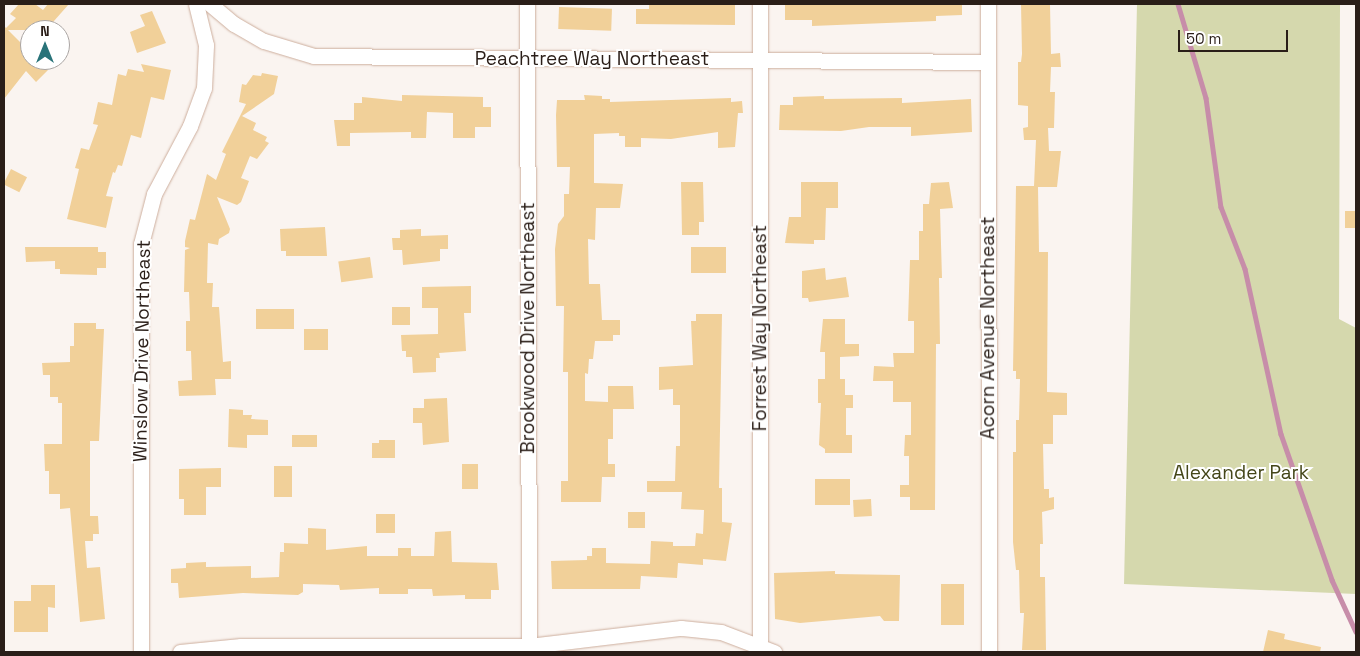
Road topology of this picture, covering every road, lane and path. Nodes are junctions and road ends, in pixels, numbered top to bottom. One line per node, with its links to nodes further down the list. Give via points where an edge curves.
1 (196, 4): 11 (street, Winslow Drive Northeast, via 206,45 204,88 190,126 154,194 142,244)
2 (210, 4): 6 (street, Peachtree Way Northeast, via 234,24 264,41 314,56)
3 (527, 4): 6 (street, Brookwood Drive Northeast)
4 (760, 4): 7 (street, Forrest Way Northeast)
5 (988, 4): 8 (street, Acorn Avenue Northeast)
6 (528, 59): 7 (street, Peachtree Way Northeast); 9 (street, Brookwood Drive Northeast)
7 (760, 60): 8 (street, Peachtree Way Northeast); 10 (street, Forrest Way Northeast)
8 (988, 62): 13 (street, Acorn Avenue Northeast)
9 (529, 649): 10 (street, via 681,628 720,632); 12 (street, via 241,646)
10 (765, 650)
11 (141, 652)
12 (180, 652)
13 (988, 652)

